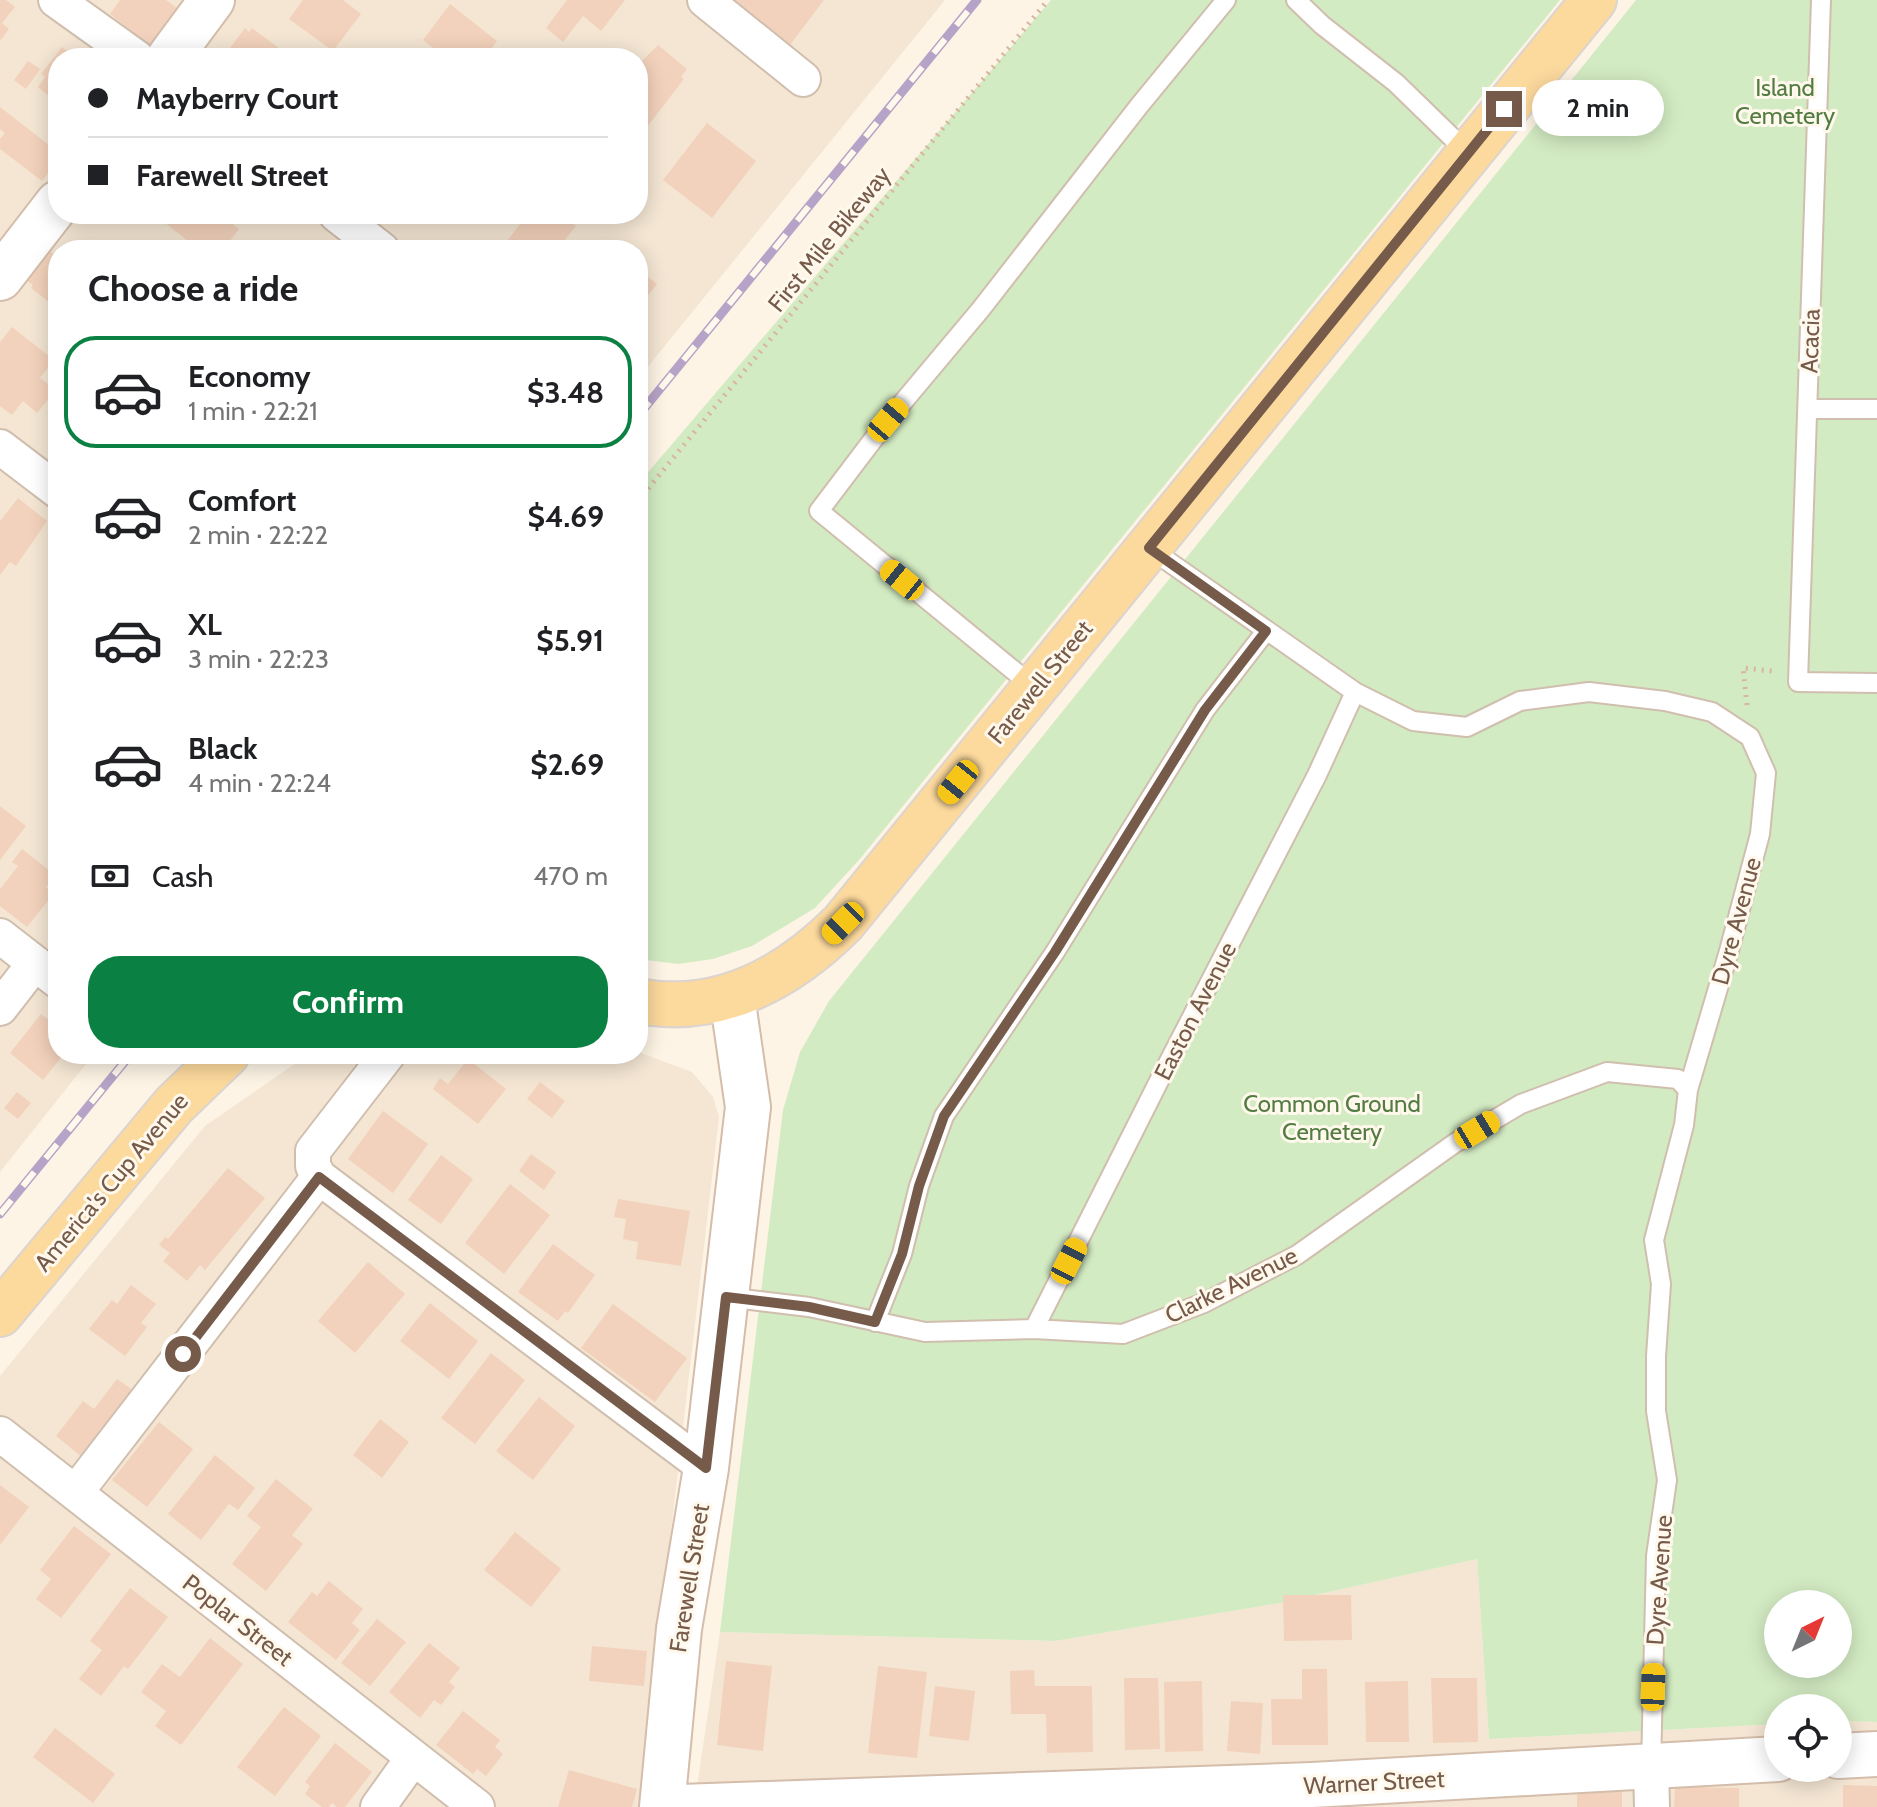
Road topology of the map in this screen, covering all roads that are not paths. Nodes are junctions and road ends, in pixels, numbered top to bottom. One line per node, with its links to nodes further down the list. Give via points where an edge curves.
1 (56, 0): 8 (street)
2 (212, 0): 9 (street)
3 (705, 0): 10 (street)
4 (1226, 0): 23 (lane, via 819,511)
5 (1296, 0): 11 (lane, via 1396,83)
6 (1594, 0): 11 (main road, Farewell Street)
7 (1821, 0): 16 (lane, Acacia)
8 (123, 48)
9 (176, 48)
10 (803, 79)
11 (1468, 153): 20 (main road, Farewell Street)
12 (48, 216): 15 (street)
13 (349, 224): 14 (street)
14 (369, 240)
15 (0, 278)
16 (1808, 409): 17 (lane); 22 (lane, Acacia, via 1798,676)
17 (1877, 409)
18 (0, 447): 19 (street)
19 (48, 483)
20 (1149, 548): 21 (lane); 23 (main road, Farewell Street)
21 (1266, 631): 24 (lane); 36 (lane, via 1205,710 1055,952 944,1116 902,1254)
22 (1877, 683)
23 (1035, 688): 27 (main road, Farewell Street, via 843,923 796,962)
24 (1355, 692): 32 (lane, Dyre Avenue, via 1413,721 1467,727 1520,701 1589,692 1712,712 1750,737 1766,773 1760,834); 37 (lane, Easton Avenue)
25 (0, 936): 26 (street)
26 (47, 972): 29 (street)
27 (732, 996): 28 (main road, via 697,1004); 34 (street, Farewell Street, via 748,1107)
28 (648, 1003)
29 (0, 1008)
30 (217, 1064): 35 (main road, America's Cup Avenue, via 174,1105)
31 (380, 1064): 33 (street, via 313,1151)
32 (1688, 1090): 37 (lane, Clarke Avenue, via 1678,1079 1607,1072 1521,1104 1444,1151 1297,1255 1204,1303 1123,1334); 45 (lane, Dyre Avenue, via 1654,1240 1661,1284 1656,1411 1667,1480 1656,1556)
33 (319, 1177): 39 (street); 40 (street)
34 (726, 1297): 36 (lane, Clarke Avenue); 39 (street, Farewell Street)
35 (0, 1314)
36 (875, 1322): 37 (lane, Clarke Avenue, via 925,1332)
37 (1034, 1329)
38 (0, 1434): 40 (street, Poplar Street)
39 (706, 1468): 49 (street, Farewell Street, via 679,1629)
40 (76, 1492): 43 (street, Poplar Street)
41 (1877, 1754): 42 (street)
42 (1852, 1755)
43 (413, 1758): 47 (street); 48 (street, Poplar Street)
44 (1764, 1762): 45 (street, Warner Street)
45 (1651, 1787): 46 (street, Warner Street)
46 (1312, 1796): 50 (street, Warner Street)
47 (378, 1807)
48 (477, 1807)
49 (662, 1807)
50 (681, 1807)

